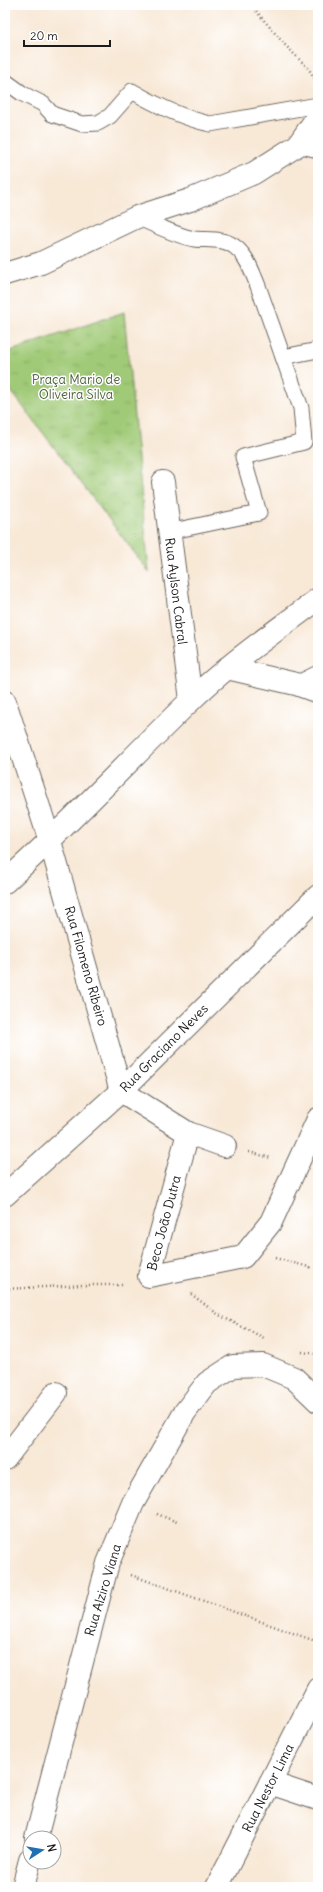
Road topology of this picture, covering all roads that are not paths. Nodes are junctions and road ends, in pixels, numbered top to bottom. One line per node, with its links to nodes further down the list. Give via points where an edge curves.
1 (5, 81): 2 (lane, via 22,94 43,104 52,114 82,124 98,123 110,116 132,91 153,103 210,124)
2 (318, 105)
3 (318, 116): 4 (street)
4 (308, 147): 5 (street, via 190,200)
5 (137, 217): 6 (street, via 41,263); 8 (lane, via 194,239 230,243 240,251 258,286)
6 (5, 274)
7 (318, 350): 8 (lane)
8 (283, 357): 10 (lane, via 301,408 304,442 243,457 259,513)
9 (163, 482): 10 (street, Rua Aylson Cabral)
10 (168, 532): 16 (street, Rua Aylson Cabral)
11 (318, 598): 12 (street)
12 (227, 668): 14 (street); 16 (street)
13 (318, 673): 14 (lane)
14 (296, 684): 15 (street)
15 (318, 692)
16 (190, 700): 18 (street)
17 (5, 702): 18 (street, Rua Filomeno Ribeiro)
18 (50, 841): 19 (street); 21 (street, Rua Filomeno Ribeiro)
19 (5, 882)
20 (318, 896): 21 (street, Rua Graciano Neves)
21 (121, 1091): 23 (street); 25 (street, Rua Graciano Neves)
22 (318, 1119): 23 (street, Beco João Dutra, via 271,1222 239,1258 149,1276)
23 (188, 1133): 24 (street)
24 (225, 1146)
25 (5, 1195)
26 (56, 1393): 28 (street)
27 (318, 1401): 32 (street, Rua Alziro Viana, via 294,1378 263,1365 233,1366 207,1384 186,1412 133,1504 108,1563)
28 (5, 1459)
29 (318, 1689): 30 (street, Rua Nestor Lima)
30 (270, 1783): 31 (street); 35 (street, Rua Nestor Lima)
31 (318, 1799)
32 (38, 1830)
33 (27, 1870): 34 (street)
34 (23, 1887)
35 (217, 1887)

